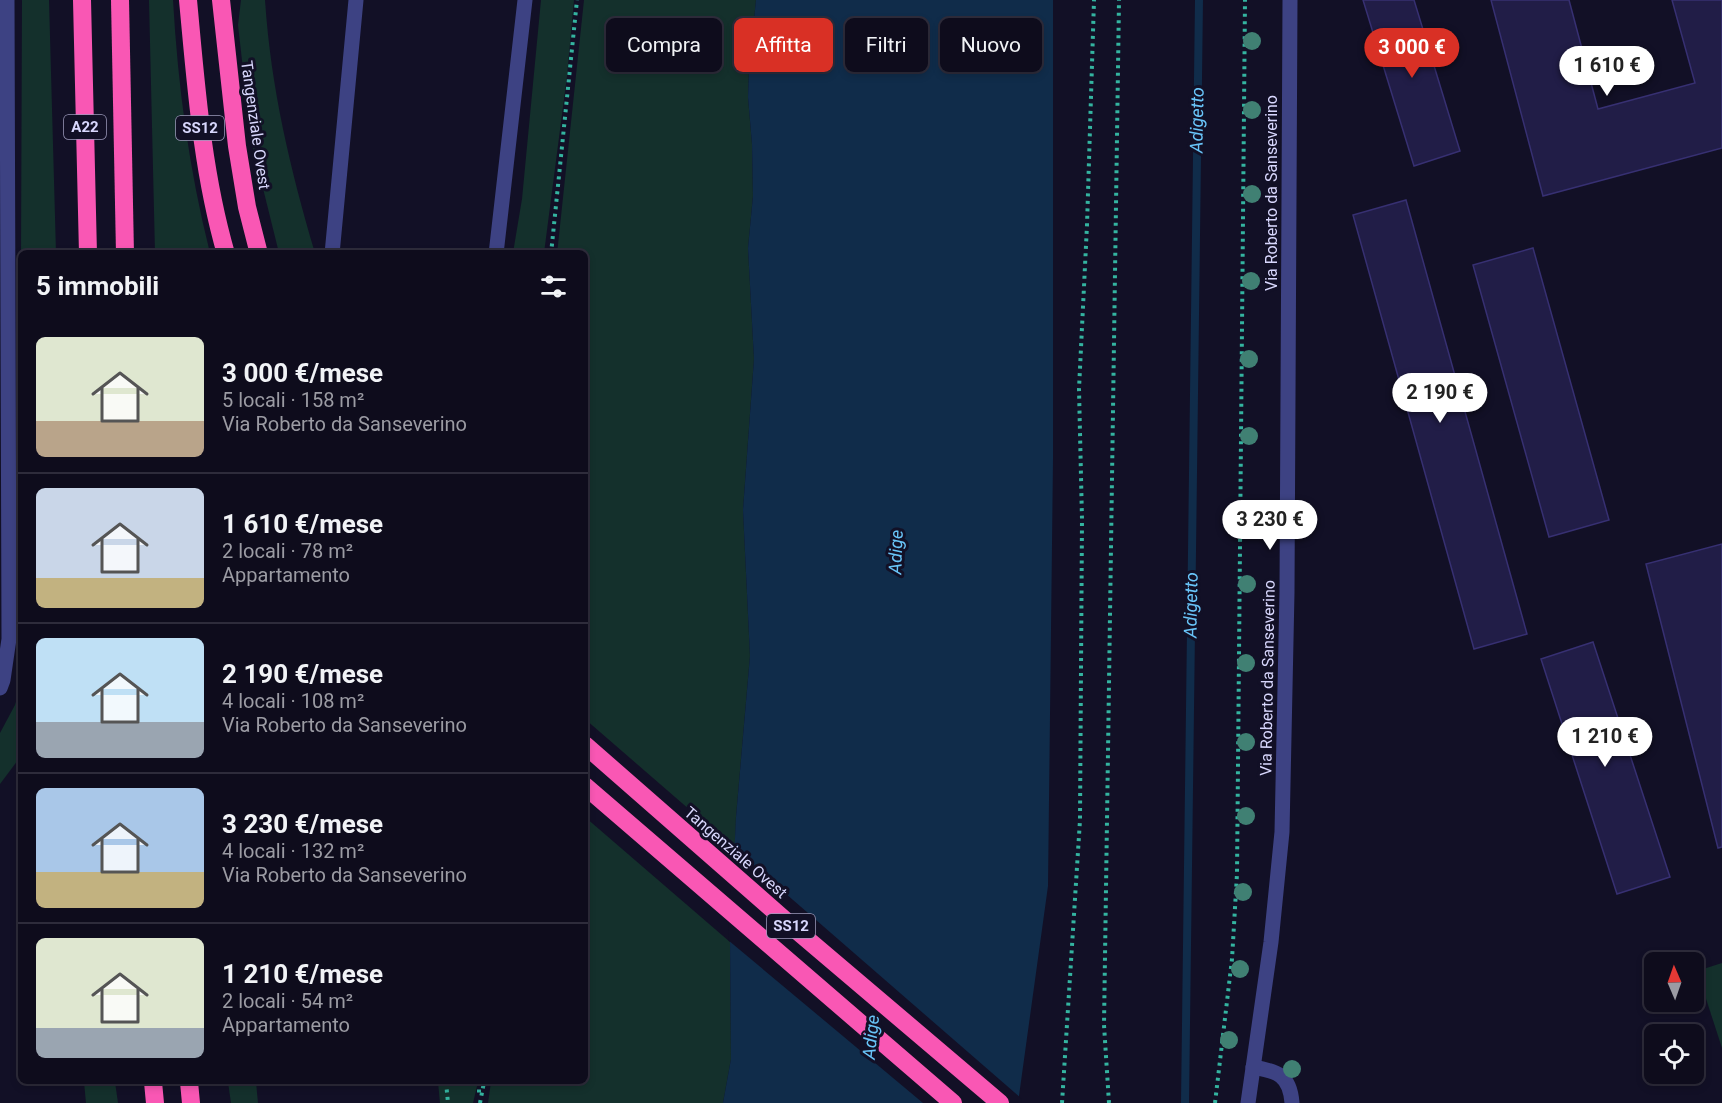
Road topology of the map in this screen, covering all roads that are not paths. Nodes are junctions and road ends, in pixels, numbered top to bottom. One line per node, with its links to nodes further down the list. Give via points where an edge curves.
1 (7, 0): 15 (street, via 9,639)
2 (82, 0): 9 (highway, A22)
3 (120, 0): 10 (highway, A22)
4 (188, 0): 11 (highway, SS12, via 200,129)
5 (221, 0): 12 (highway, Tangenziale Ovest / SS12, via 237,146)
6 (356, 0): 13 (street)
7 (525, 0): 14 (street)
8 (1290, 0): 18 (street, Via Roberto da Sanseverino, via 1282,832)
9 (88, 250)
10 (125, 250)
11 (225, 250)
12 (258, 250)
13 (332, 250)
14 (496, 250)
15 (0, 688)
16 (588, 748): 24 (highway, Tangenziale Ovest / SS12)
17 (588, 789): 23 (highway, SS12)
18 (1253, 1067): 25 (street, Via Roberto da Sanseverino); 26 (street, via 1273,1070 1284,1078)
19 (153, 1084): 21 (highway)
20 (189, 1084): 22 (highway)
21 (155, 1103)
22 (191, 1103)
23 (953, 1103)
24 (1000, 1103)
25 (1248, 1103)
26 (1292, 1103)

